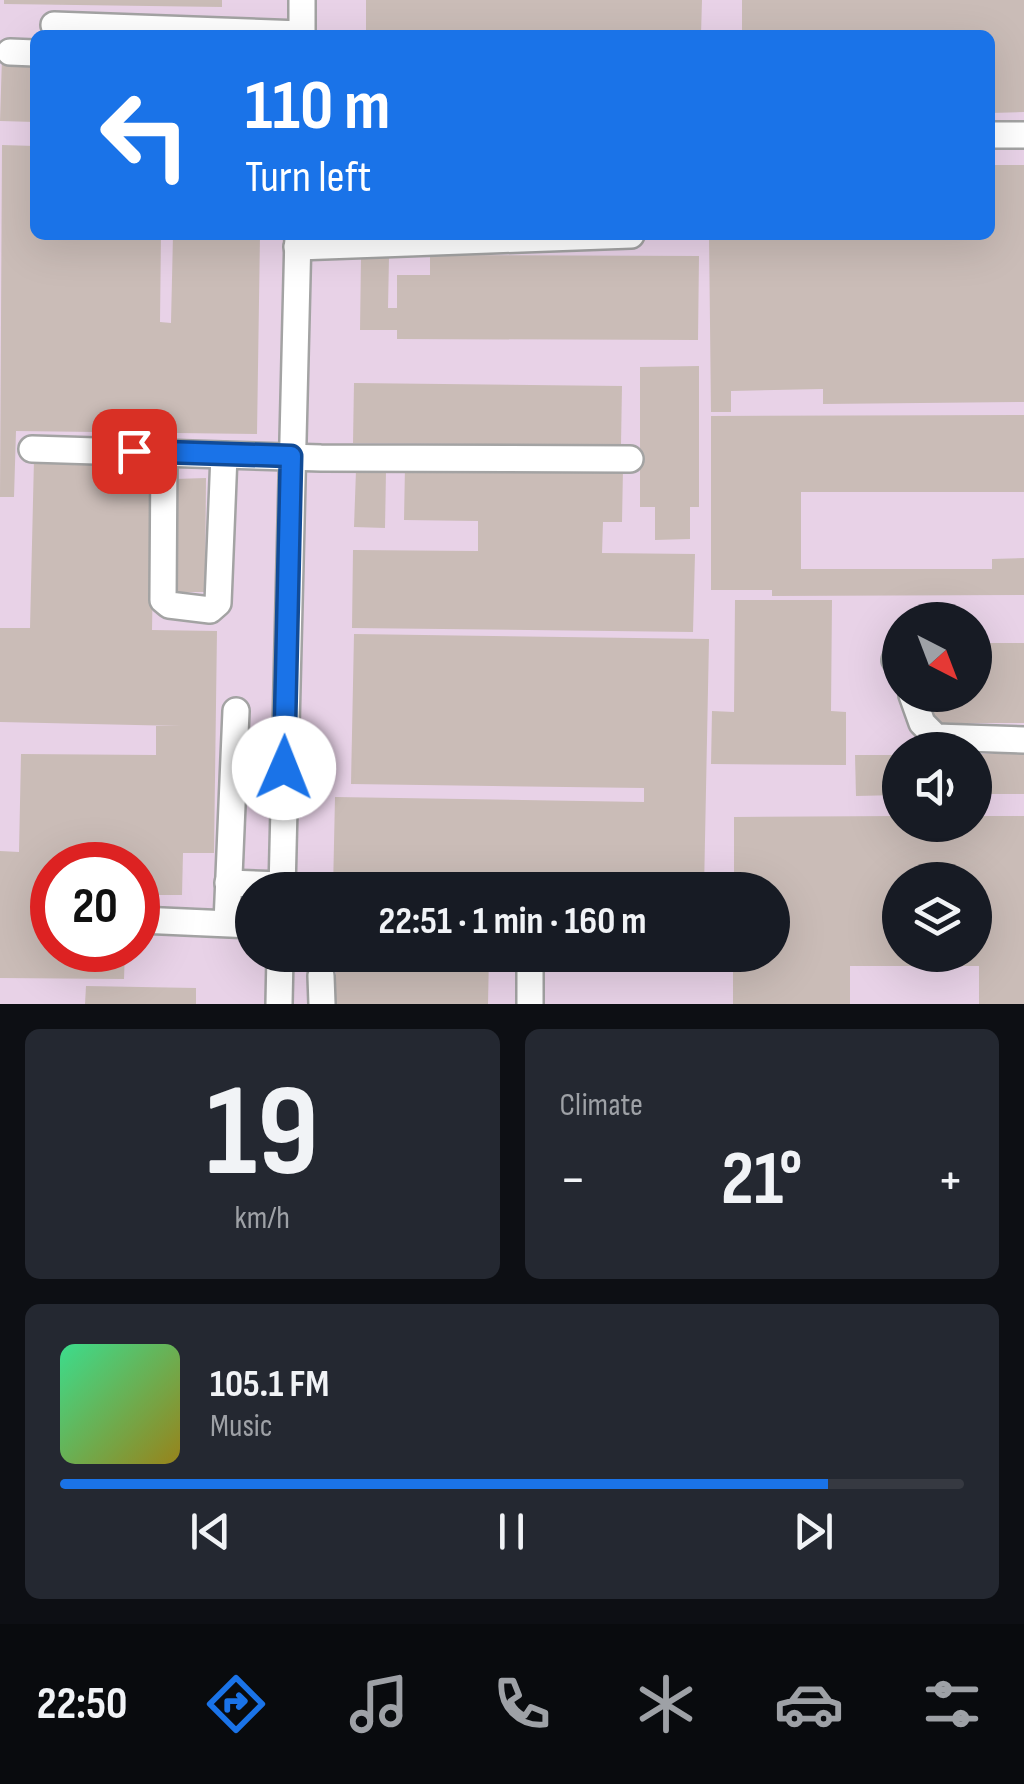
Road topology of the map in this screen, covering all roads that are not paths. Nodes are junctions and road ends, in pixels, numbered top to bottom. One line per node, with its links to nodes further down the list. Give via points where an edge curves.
1 (302, 0): 4 (lane)
2 (54, 25): 3 (lane)
3 (192, 30)
4 (302, 30)
5 (995, 135): 6 (lane)
6 (1024, 135)
7 (353, 240): 8 (lane)
8 (297, 241): 12 (lane)
9 (32, 449): 10 (lane)
10 (164, 452): 11 (lane); 11 (lane, via 162,600 210,610 218,603)
11 (224, 454): 12 (lane)
12 (291, 456): 13 (lane); 17 (lane)
13 (630, 459)
14 (236, 712): 18 (lane)
15 (918, 712): 16 (lane, via 936,737)
16 (1024, 740)
17 (282, 872)
18 (228, 883): 19 (lane); 20 (lane)
19 (235, 884)
20 (235, 907)
21 (160, 921): 22 (lane)
22 (235, 924)
23 (280, 972): 26 (lane)
24 (530, 972): 28 (lane)
25 (322, 976): 27 (lane)
26 (280, 1004)
27 (322, 1004)
28 (530, 1004)

